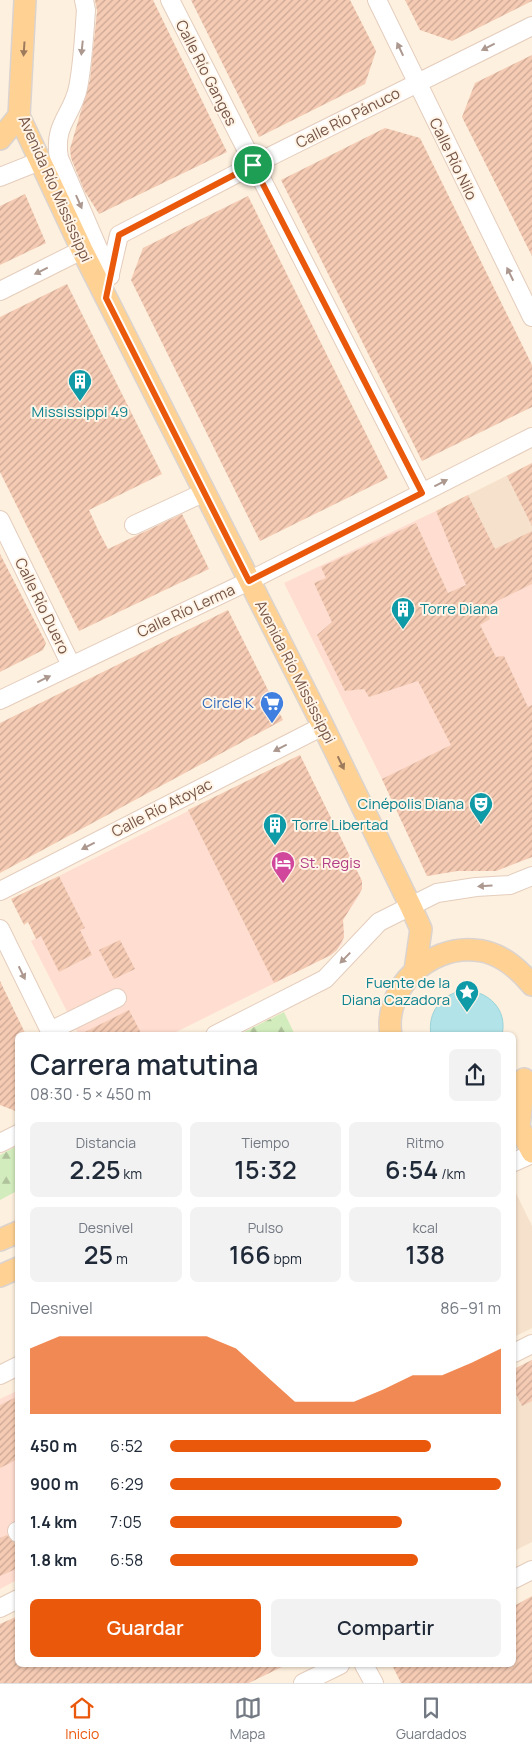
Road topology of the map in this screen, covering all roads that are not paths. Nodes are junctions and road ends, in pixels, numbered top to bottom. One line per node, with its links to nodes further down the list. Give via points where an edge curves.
1 (25, 0): 7 (main road, Avenida Río Mississippi, one-way to 7)
2 (84, 0): 13 (street, one-way to 13, via 86,10 78,89 56,143 59,158)
3 (170, 0): 10 (street, Calle Río Ganges)
4 (377, 0): 6 (street, Calle Río Nilo, one-way to 4)
5 (532, 26): 6 (street, Calle Río Pánuco, one-way to 6)
6 (416, 84): 10 (street, Calle Río Pánuco); 16 (street, Calle Río Nilo, one-way to 6)
7 (19, 111): 8 (main road); 9 (main road, Avenida Río Mississippi)
8 (0, 139)
9 (40, 161): 11 (street); 12 (main road, Avenida Río Mississippi)
10 (253, 165): 13 (street, Calle Río Pánuco, via 119,235); 19 (street, Calle Río Ganges)
11 (0, 177)
12 (82, 250): 14 (street, one-way to 14); 15 (main road, Avenida Río Mississippi)
13 (110, 274): 15 (street, Calle Río Pánuco)
14 (0, 291)
15 (106, 298): 18 (main road, Avenida Río Mississippi)
16 (532, 318)
17 (532, 437): 19 (street, Calle Río Lerma, one-way to 17)
18 (205, 492): 21 (street); 22 (main road, Avenida Río Mississippi)
19 (422, 493): 22 (street, Calle Río Lerma)
20 (0, 520): 23 (street, Calle Río Duero)
21 (134, 525)
22 (249, 581): 23 (street, Calle Río Lerma); 25 (main road, Avenida Río Mississippi)
23 (71, 666): 24 (street, Calle Río Lerma, one-way to 23)
24 (0, 700)
25 (323, 726): 27 (street, Calle Río Atoyac, one-way to 27); 28 (main road, Avenida Río Mississippi, one-way to 28)
26 (532, 876): 28 (street, one-way to 28, via 510,885 437,893)
27 (0, 891)
28 (411, 907): 30 (main road, Avenida Río Mississippi); 37 (street, one-way to 37, via 379,922 325,978)
29 (0, 929): 35 (street, one-way to 35)
30 (421, 929): 31 (main road, Avenida Río Mississippi, via 439,943); 32 (main road)
31 (462, 951): 32 (main road, via 449,951 426,961); 33 (main road, via 474,950 498,956)
32 (415, 971): 38 (main road, via 407,978 394,1001)
33 (531, 981)
34 (117, 998): 36 (street)
35 (51, 1032)
36 (53, 1032)
37 (221, 1032)
38 (391, 1032)
39 (523, 1078): 40 (main road)
40 (516, 1125): 43 (main road)
41 (15, 1136): 42 (street)
42 (0, 1143)
43 (532, 1153): 44 (street)
44 (516, 1161)
45 (15, 1233): 46 (main road)
46 (0, 1240)
47 (15, 1269): 48 (main road)
48 (0, 1276)
49 (532, 1344): 50 (street)
50 (516, 1352)
51 (15, 1368): 52 (street)
52 (0, 1375)
53 (532, 1570): 54 (street)
54 (516, 1578)
55 (15, 1600): 56 (street)
56 (0, 1608)
57 (336, 1667): 59 (street)
58 (365, 1667): 60 (street)
59 (303, 1683)
60 (374, 1683)

